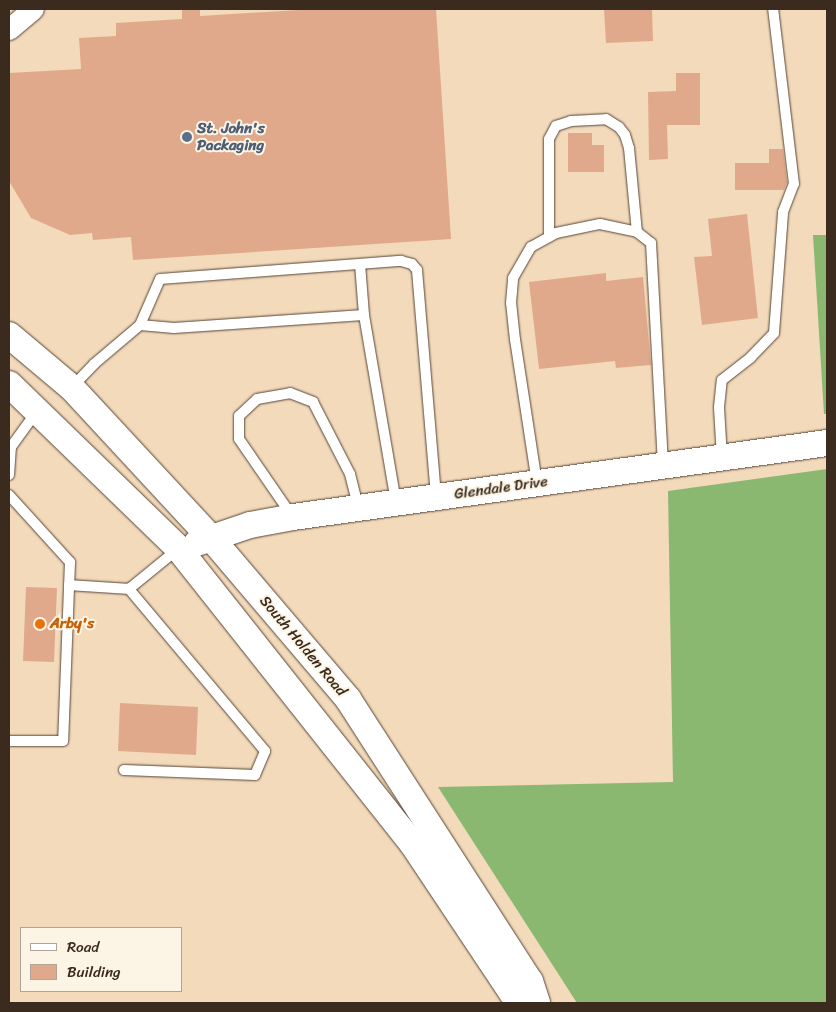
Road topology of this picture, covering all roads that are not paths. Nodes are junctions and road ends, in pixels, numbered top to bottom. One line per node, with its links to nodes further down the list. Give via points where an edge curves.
1 (773, 9): 12 (lane, via 794,184 783,212 774,333 751,358 722,380 719,407)
2 (637, 232): 3 (lane, via 600,224); 3 (lane, via 625,135 620,127 606,119 572,121 556,126 550,139); 13 (lane, via 651,243)
3 (549, 237): 15 (lane, via 531,246 513,278 511,303)
4 (360, 264): 5 (lane); 6 (lane, via 160,279); 17 (lane, via 401,261 412,264 417,270)
5 (364, 315): 6 (lane, via 174,328); 18 (lane)
6 (140, 325): 9 (lane, via 94,364)
7 (9, 335): 9 (street, South Holden Road)
8 (9, 384): 10 (street, South Holden Road)
9 (72, 388): 21 (street, South Holden Road)
10 (38, 411): 14 (lane, via 10,447); 22 (street, South Holden Road)
11 (827, 443): 12 (street, Glendale Drive)
12 (722, 458): 13 (street, Glendale Drive)
13 (663, 466): 15 (street, Glendale Drive)
14 (9, 475)
15 (537, 483): 17 (street, Glendale Drive)
16 (9, 495): 23 (lane, via 70,562)
17 (436, 498): 18 (street, Glendale Drive)
18 (396, 503): 19 (street, Glendale Drive)
19 (358, 508): 20 (street, Glendale Drive); 20 (lane, via 350,474 313,402 290,393 256,399 239,416 239,439)
20 (293, 517): 21 (street, Glendale Drive, via 250,525)
21 (212, 539): 22 (street, Glendale Drive); 27 (street, South Holden Road, via 348,698 530,981)
22 (178, 548): 24 (lane); 27 (street, South Holden Road, via 412,843 512,993)
23 (69, 585): 24 (lane); 25 (lane, via 63,741)
24 (129, 589): 26 (lane, via 265,751 256,776)
25 (9, 741)
26 (124, 770)
27 (537, 1003)

